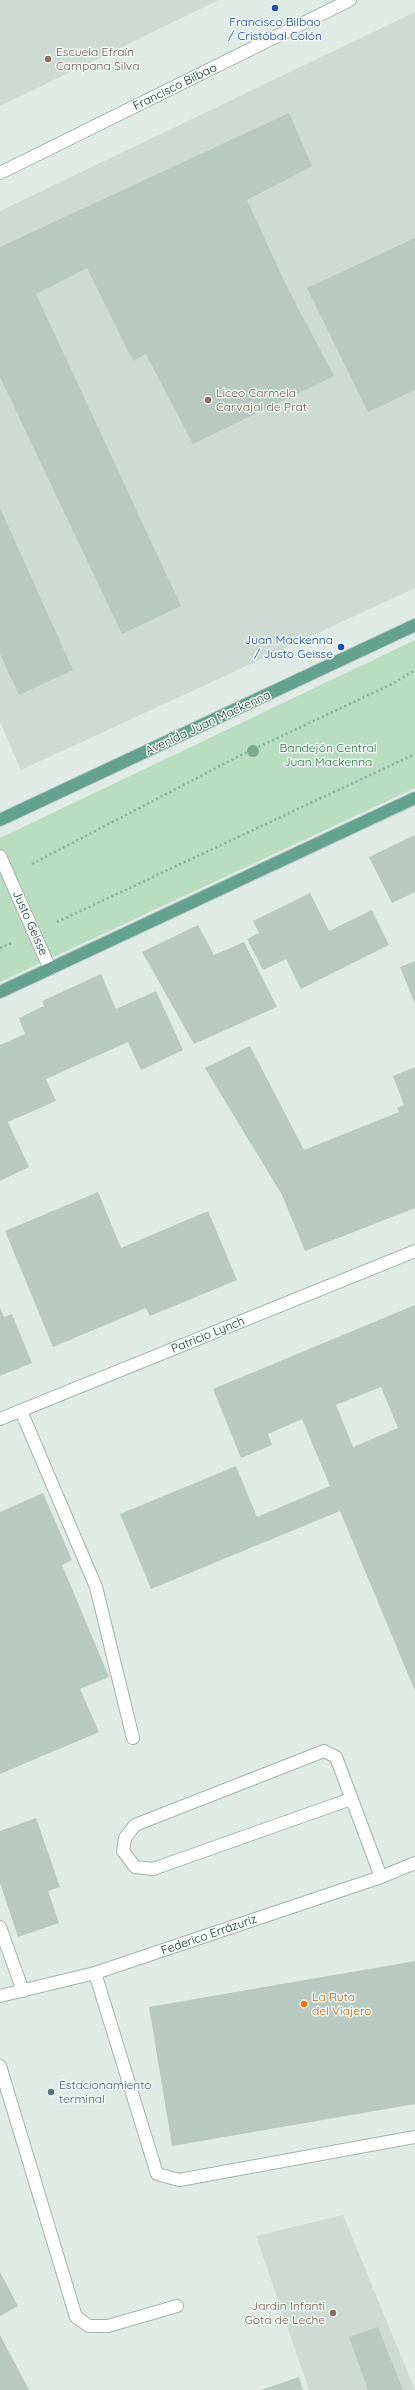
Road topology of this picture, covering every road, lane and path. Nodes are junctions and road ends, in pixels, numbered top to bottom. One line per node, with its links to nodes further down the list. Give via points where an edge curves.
1 (350, 0): 2 (street, Francisco Bilbao)
2 (0, 173)
3 (415, 625): 7 (main road, Avenida Juan Mackenna)
4 (415, 670): 9 (path, via 392,684 239,756 49,857)
5 (415, 754): 10 (path)
6 (415, 798): 12 (main road)
7 (0, 820)
8 (0, 856): 9 (street, Justo Geisse)
9 (8, 874): 10 (street, Justo Geisse)
10 (34, 932): 11 (path); 12 (street, Justo Geisse)
11 (0, 948)
12 (50, 969): 13 (main road)
13 (0, 992)
14 (415, 1251): 15 (street, Patricio Lynch)
15 (21, 1410): 16 (street, Patricio Lynch); 17 (street, via 96,1587)
16 (0, 1419)
17 (133, 1738)
18 (351, 1799): 18 (street, via 336,1757 324,1751 135,1825 125,1838 124,1851 135,1866 153,1869); 20 (street)
19 (415, 1863): 20 (street, Federico Errázuriz)
20 (381, 1877): 22 (street, Federico Errázuriz)
21 (0, 1927): 23 (street)
22 (95, 1973): 23 (street, Federico Errázuriz); 26 (street, via 157,2174 179,2180)
23 (23, 1991): 24 (street, Federico Errázuriz)
24 (0, 1996)
25 (0, 2066): 27 (street, via 76,2317 89,2326 108,2326)
26 (415, 2137)
27 (177, 2306)

